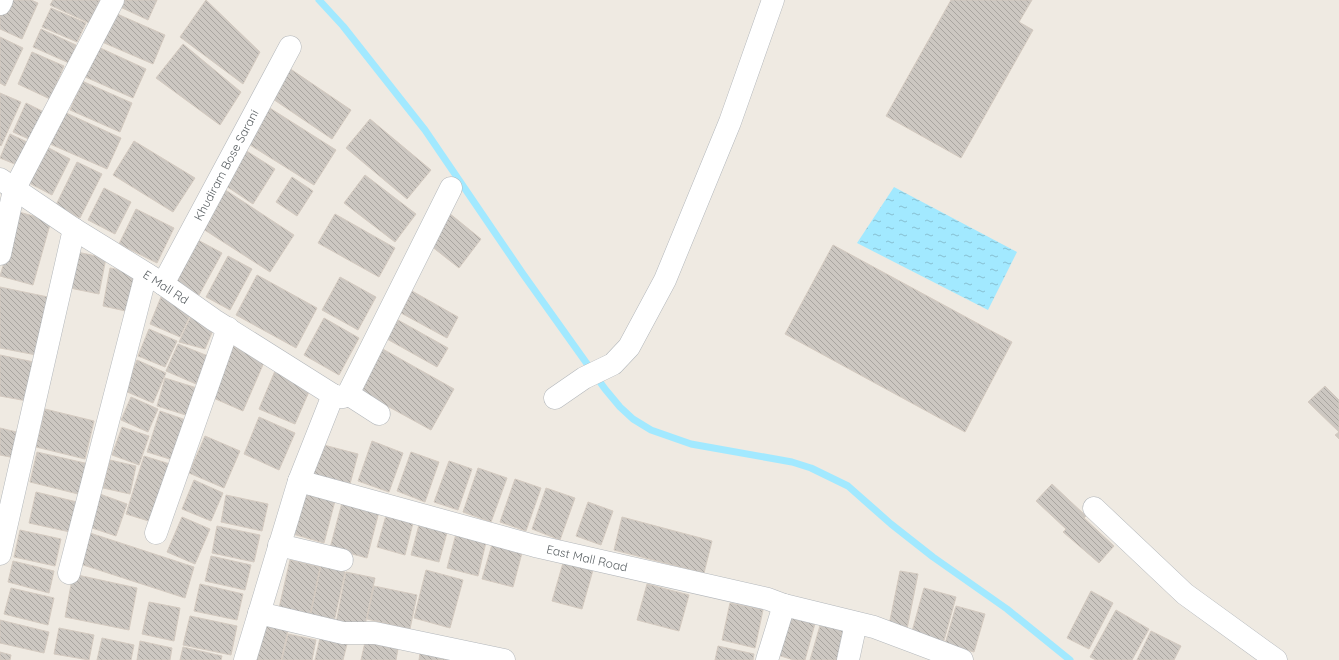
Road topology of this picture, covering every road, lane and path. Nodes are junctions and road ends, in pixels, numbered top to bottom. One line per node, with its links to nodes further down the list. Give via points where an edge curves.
1 (2, 0): 4 (street)
2 (112, 0): 6 (street)
3 (773, 0): 13 (street, via 730,122 665,280 629,347 613,364 584,378)
4 (0, 4)
5 (290, 47): 10 (street, Khudiram Bose Sarani)
6 (7, 185): 8 (street, E Mall Rd); 9 (street)
7 (451, 188): 12 (street)
8 (74, 229): 10 (street, E Mall Rd); 19 (street)
9 (0, 254)
10 (154, 279): 11 (street, E Mall Rd); 21 (street, Khudiram Bose Sarani)
11 (228, 328): 12 (street, E Mall Rd); 17 (street)
12 (341, 394): 14 (street, E Mall Rd); 15 (street)
13 (556, 398)
14 (379, 414)
15 (299, 481): 18 (street); 22 (street, East Mall Road, via 534,546 768,599)
16 (1094, 508): 30 (street, via 1185,594)
17 (156, 533)
18 (279, 545): 20 (street); 23 (street)
19 (0, 554)
20 (342, 560)
21 (68, 573)
22 (784, 605): 24 (street, East Mall Road); 28 (street)
23 (259, 613): 26 (street); 27 (street, via 343,633 375,633)
24 (856, 623): 25 (street, East Mall Road, via 874,627); 29 (street)
25 (949, 658)
26 (245, 660)
27 (504, 660)
28 (767, 660)
29 (848, 660)
30 (1276, 660)

